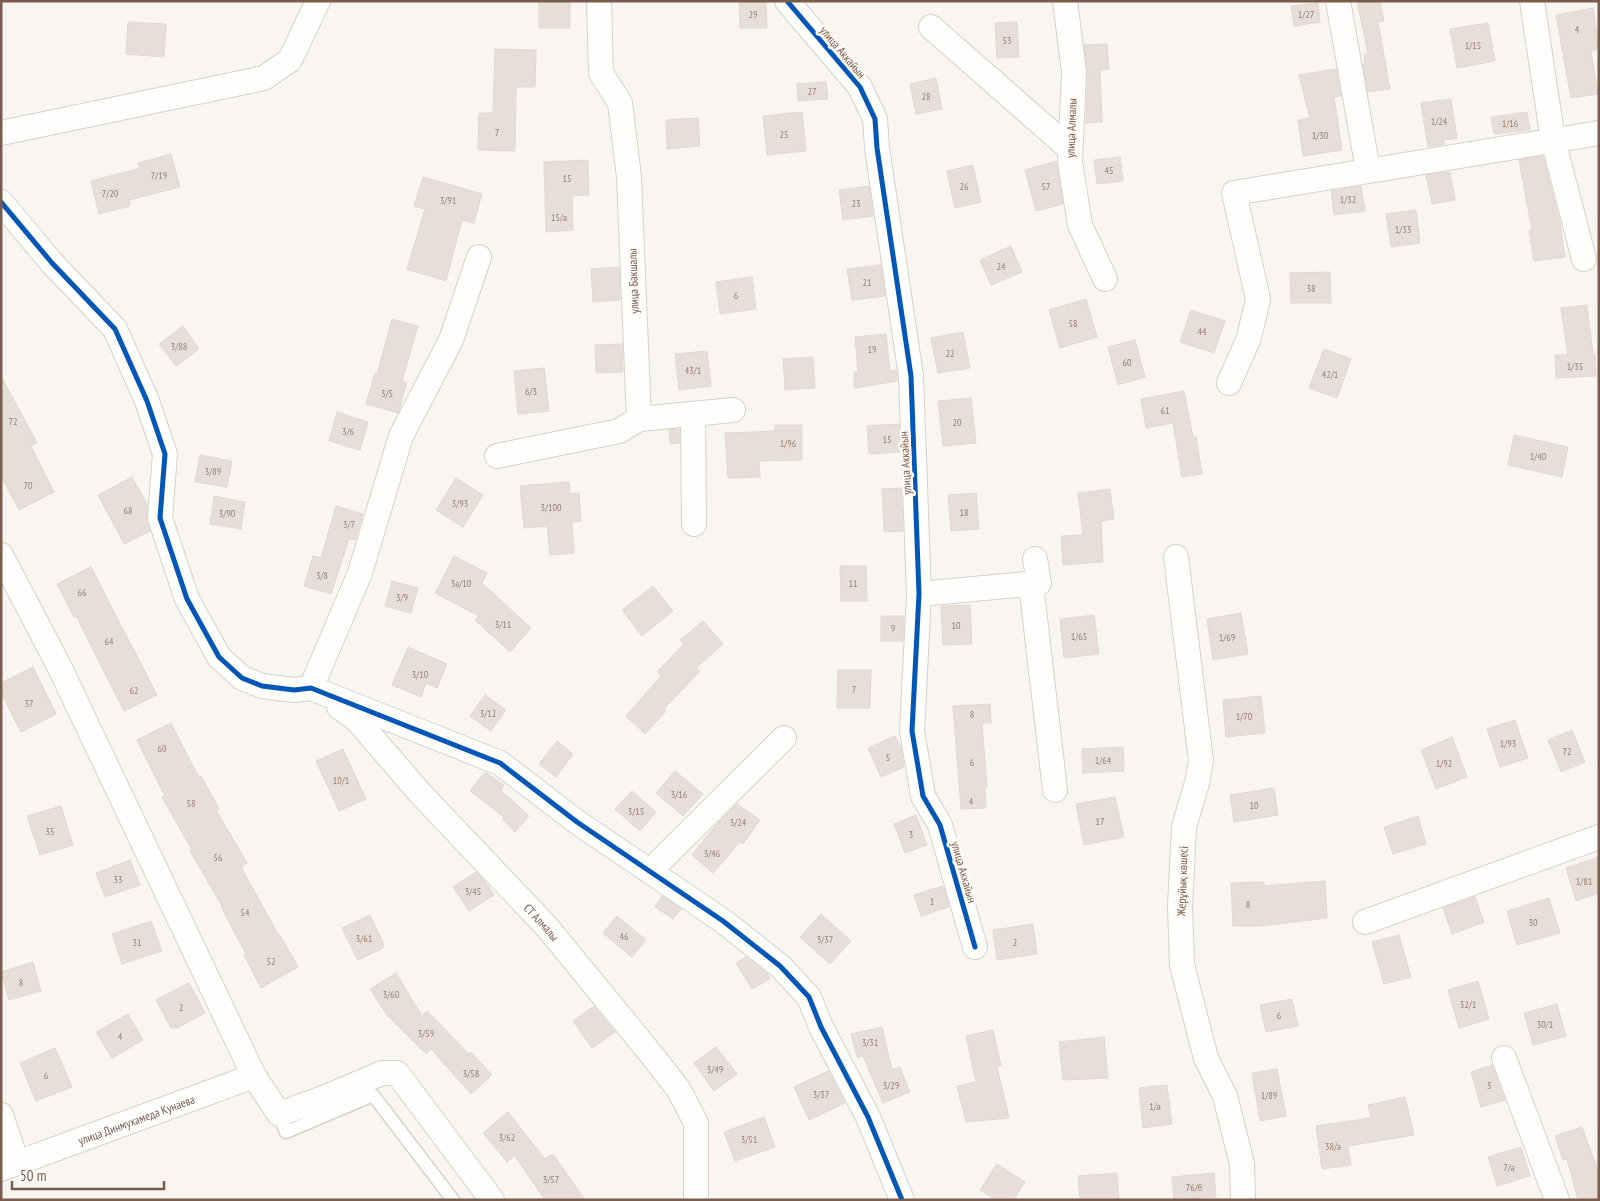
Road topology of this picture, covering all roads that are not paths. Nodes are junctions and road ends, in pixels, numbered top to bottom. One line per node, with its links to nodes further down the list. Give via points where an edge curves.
1 (318, 1): 9 (street, via 290,60 264,78)
2 (599, 1): 20 (street, улица Бакшалы, via 601,73 620,103 629,177)
3 (787, 1): 27 (street, улица Аккайын, via 860,87 875,119 911,376)
4 (1065, 1): 11 (street, улица Алмалы, via 1074,72)
5 (1338, 1): 12 (street)
6 (1532, 1): 10 (street)
7 (931, 27): 11 (street)
8 (1599, 133): 10 (street)
9 (1, 134)
10 (1554, 140): 12 (street); 15 (street)
11 (1070, 150): 16 (street, улица Алмалы, via 1080,225)
12 (1368, 170): 17 (street, via 1234,193 1258,299 1249,338)
13 (1, 202): 28 (street, via 52,263 115,329 147,401 165,454 160,518 187,599 219,657 242,678 262,686 294,690)
14 (479, 257): 28 (street, via 452,340 401,436 360,573)
15 (1584, 259)
16 (1105, 279)
17 (1229, 383)
18 (733, 410): 19 (street)
19 (694, 414): 20 (street); 22 (street)
20 (639, 419): 21 (street, via 619,431)
21 (497, 456)
22 (694, 524)
23 (1, 555): 36 (street, via 58,664)
24 (1176, 557): 44 (street, Жерұйық көшесі, via 1201,760 1184,827 1180,906 1182,965 1206,1058 1226,1096 1242,1164)
25 (1035, 559): 26 (street, via 1039,584)
26 (1031, 584): 27 (street); 30 (street)
27 (919, 594): 34 (street, улица Аккайын, via 912,732 923,796 940,824)
28 (311, 688): 32 (street, via 500,763 577,822); 42 (street, СТ Алмалы, via 357,720 547,927 679,1090 696,1123)
29 (784, 738): 32 (street)
30 (1055, 790)
31 (1599, 837): 33 (street)
32 (650, 871): 43 (street, via 723,921 780,966 810,996 821,1027 868,1116)
33 (1365, 922)
34 (975, 947)
35 (1504, 1058): 45 (street)
36 (254, 1076): 37 (street); 39 (street, улица Динмухамеда Кунаева)
37 (279, 1114): 40 (lane, via 286,1132 373,1095); 41 (street, via 382,1073 397,1073)
38 (1, 1115): 39 (street)
39 (9, 1166)
40 (453, 1200)
41 (492, 1200)
42 (696, 1200)
43 (902, 1200)
44 (1244, 1200)
45 (1558, 1200)

